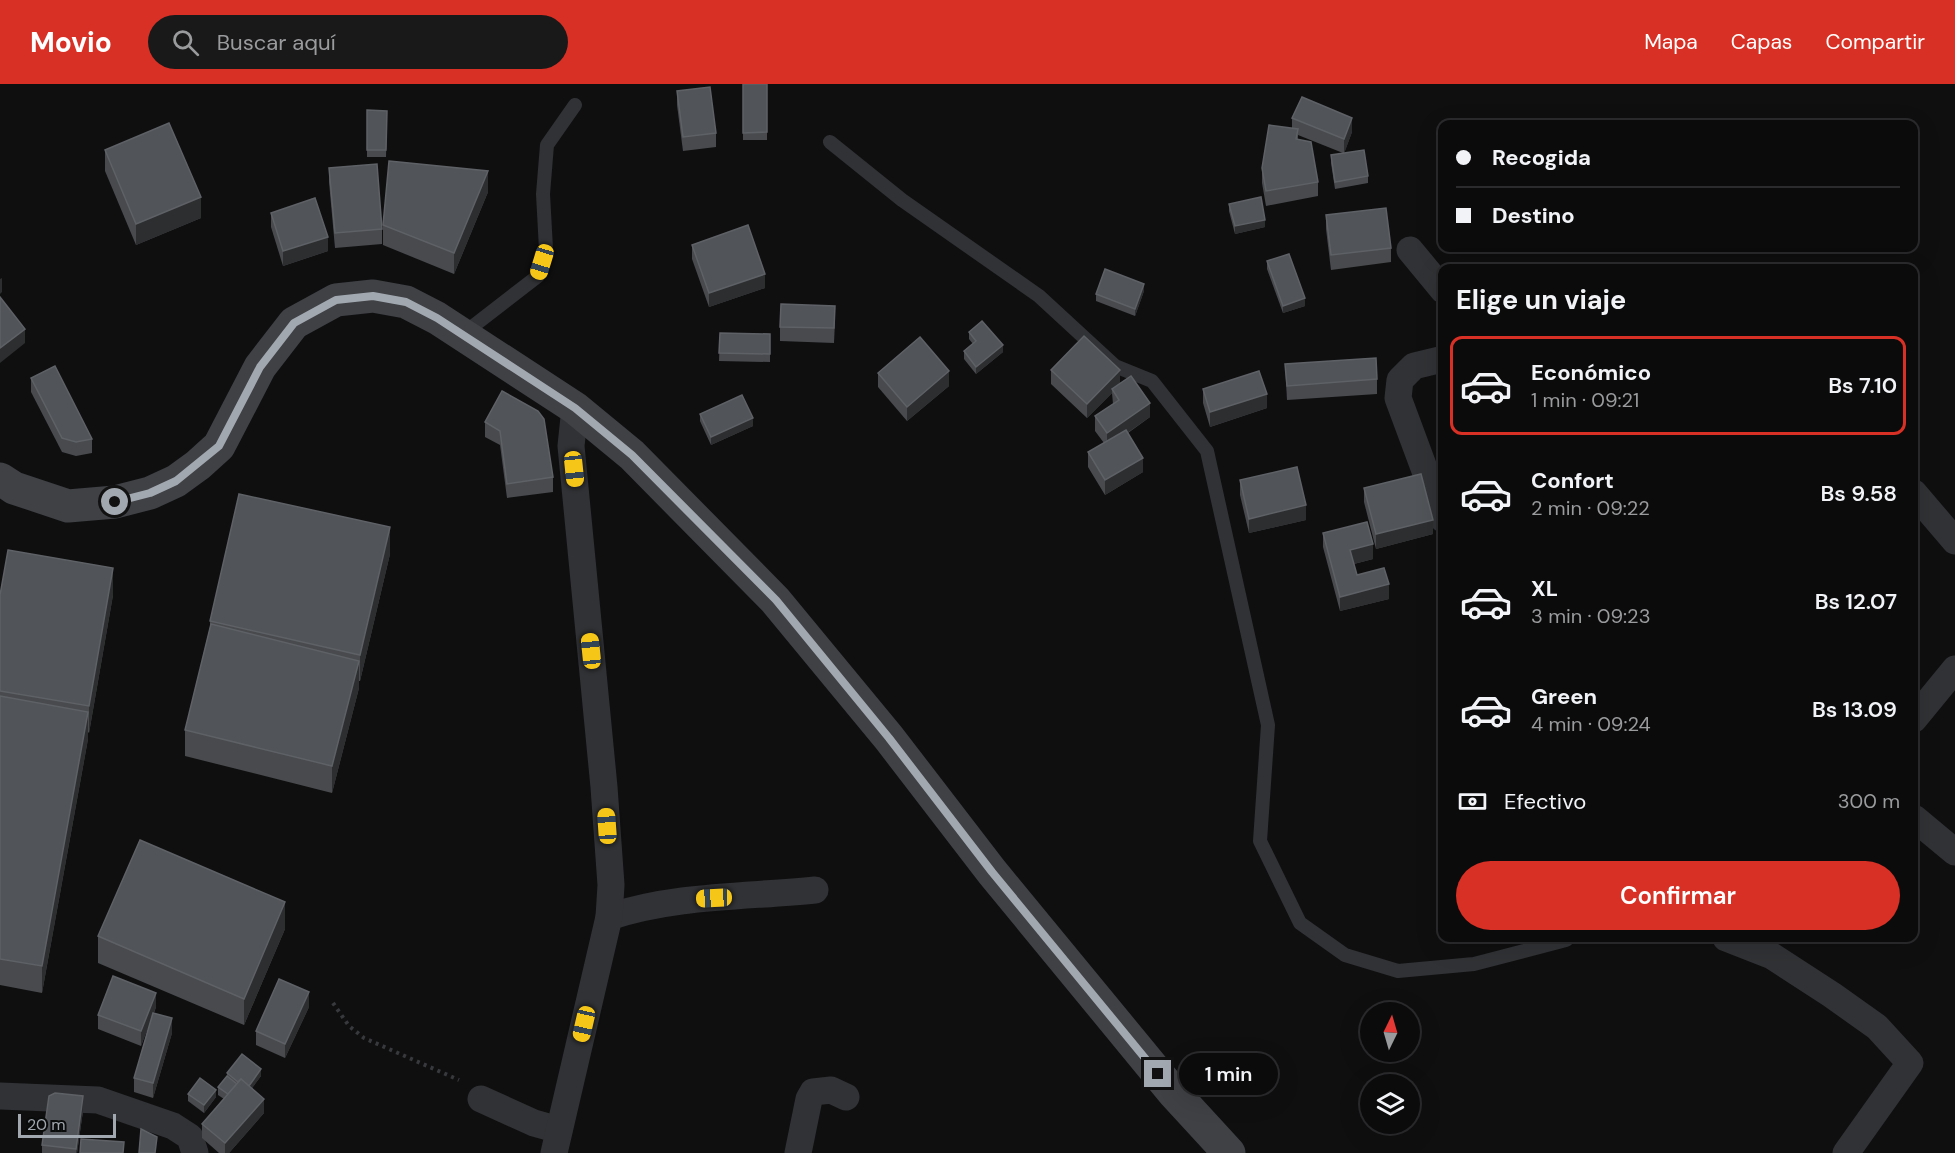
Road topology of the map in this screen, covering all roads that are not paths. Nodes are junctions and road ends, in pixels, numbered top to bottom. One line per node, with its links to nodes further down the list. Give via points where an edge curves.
1 (575, 105): 5 (lane, via 547,145 543,194 546,249 538,276)
2 (830, 142): 18 (lane, via 902,200 1039,296 1115,366 1152,381 1207,451 1268,725 1260,841 1300,923 1345,955 1398,971 1474,964)
3 (1410, 250): 4 (street)
4 (1438, 284)
5 (463, 334): 7 (main road); 8 (main road, via 406,302 373,296 336,300 294,323 260,367 219,446 176,481 115,502 68,506 14,488)
6 (1438, 360): 10 (street, via 1414,366 1400,380 1398,398)
7 (575, 408): 17 (street, via 571,446 604,788); 26 (main road, via 632,455 776,600 1007,890 1173,1092)
8 (0, 479)
9 (1918, 498): 11 (street)
10 (1438, 506)
11 (1955, 541)
12 (1955, 669): 13 (street)
13 (1918, 714)
14 (1918, 821): 15 (street)
15 (1955, 852)
16 (815, 890): 17 (street, via 693,899)
17 (609, 917): 23 (street)
18 (1558, 942)
19 (1736, 942): 27 (street, via 1772,957 1832,995 1877,1027 1910,1063)
20 (0, 1096): 24 (street, via 98,1100 173,1126 190,1137)
21 (846, 1097): 25 (street, via 831,1090 813,1092)
22 (481, 1099): 23 (street, via 534,1123)
23 (557, 1141)
24 (195, 1153)
25 (798, 1153)
26 (1229, 1153)
27 (1846, 1153)

